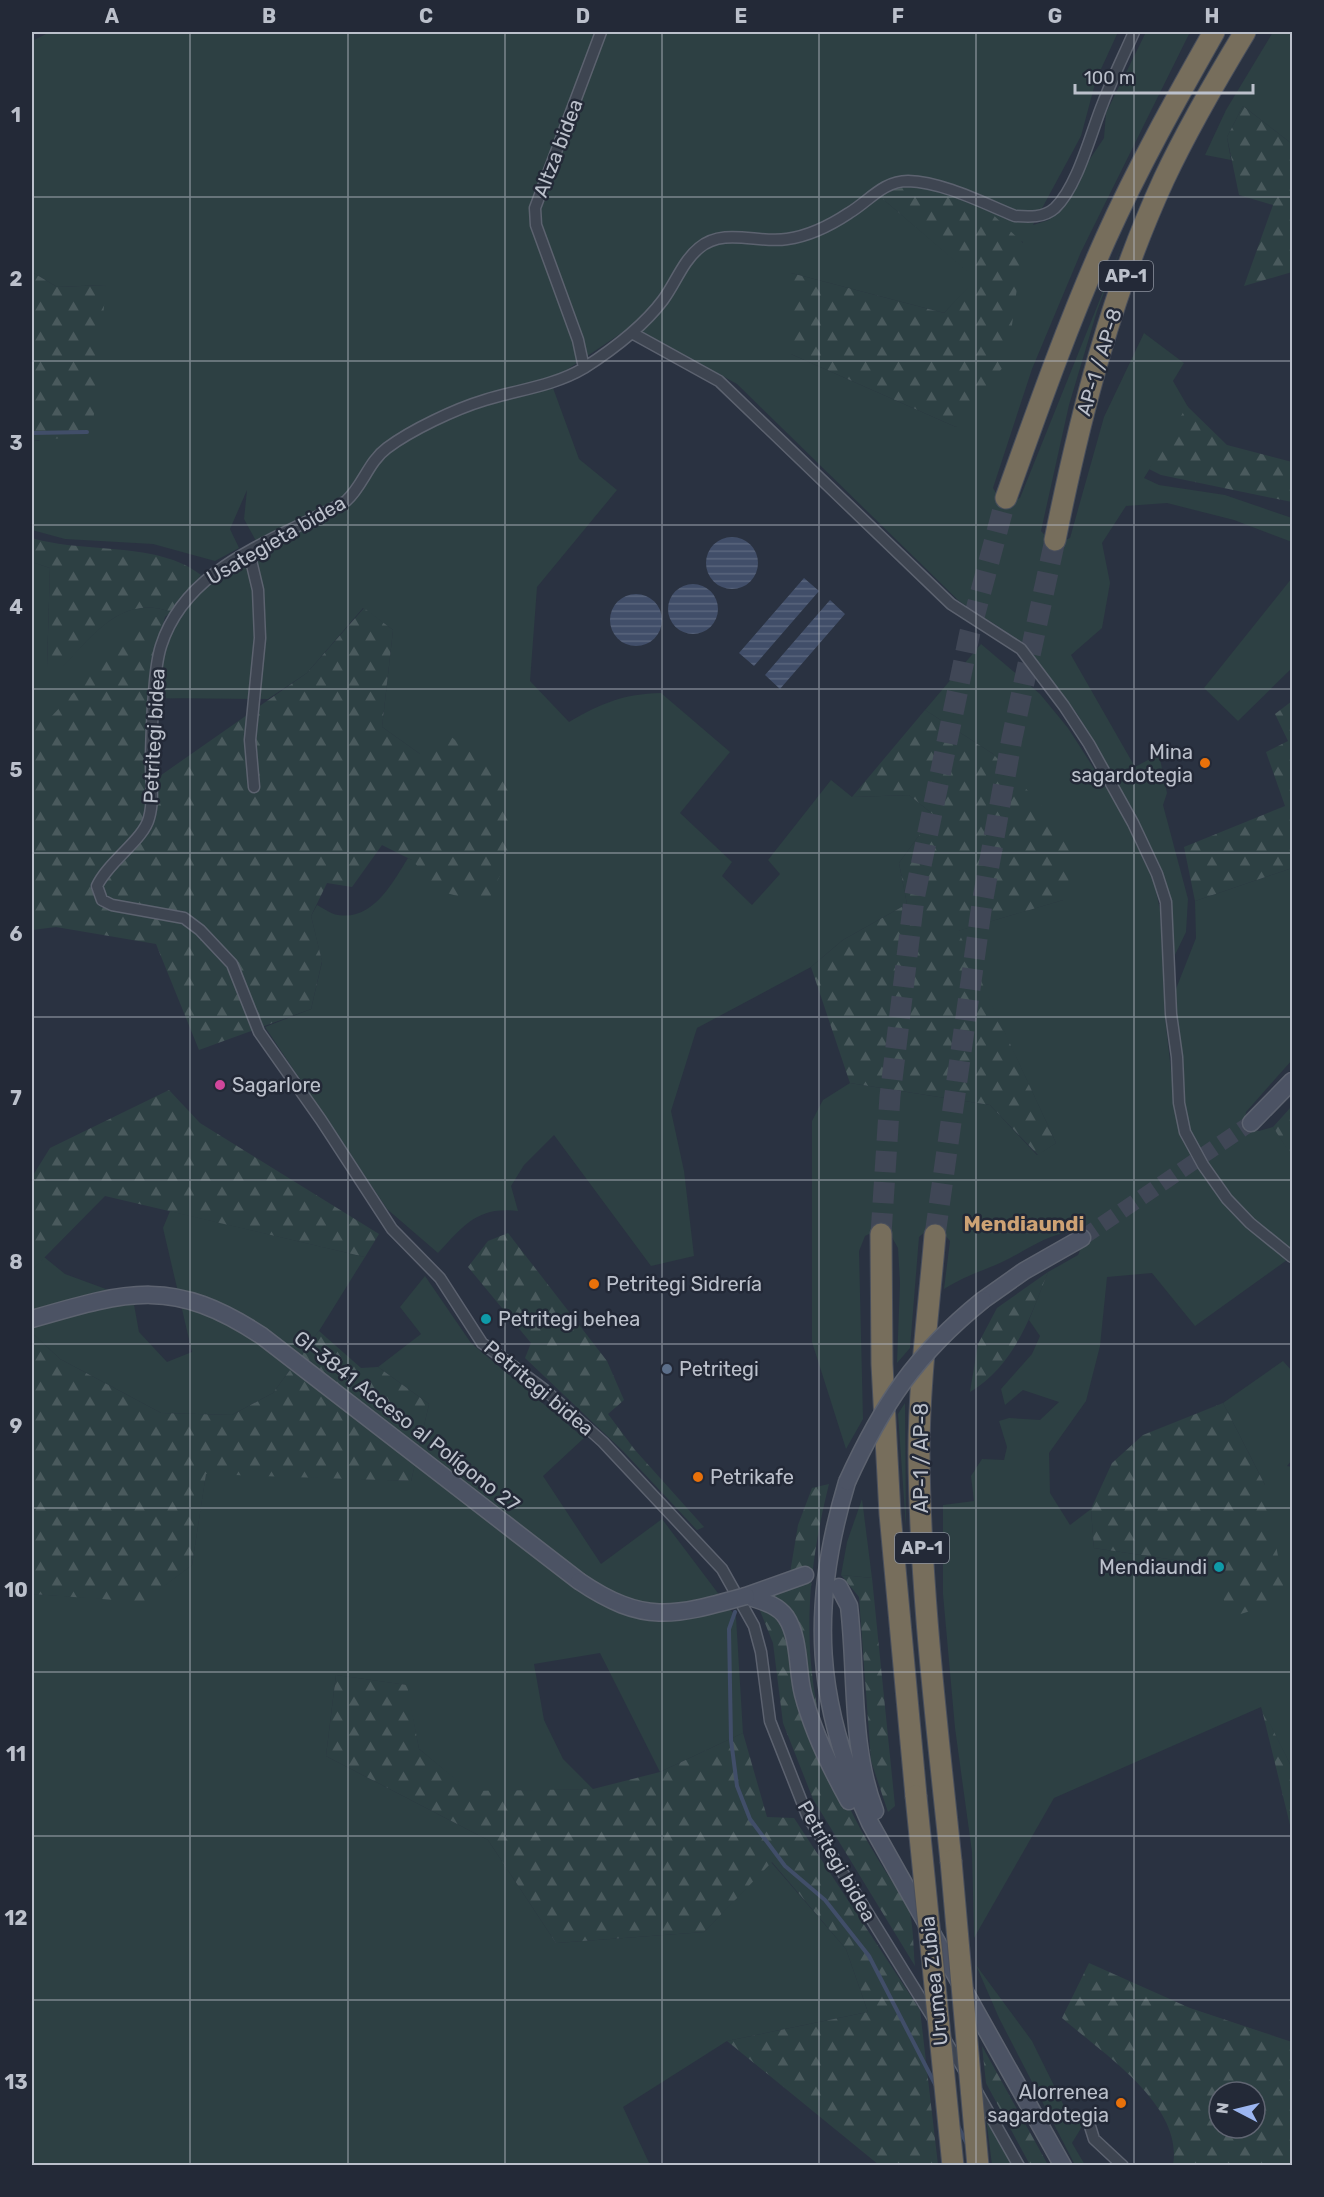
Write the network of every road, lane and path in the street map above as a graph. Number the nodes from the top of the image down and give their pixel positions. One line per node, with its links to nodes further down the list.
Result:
1 (601, 32): 6 (street, Altza bidea)
2 (1134, 32): 5 (street, Usategieta bidea)
3 (1214, 32): 7 (highway, AP-1 / AP-8 / AP-1)
4 (1245, 32): 8 (highway, AP-1 / AP-8 / AP-1)
5 (632, 333): 6 (street, Usategieta bidea); 17 (street)
6 (584, 368): 9 (street, Usategieta bidea)
7 (1005, 498)
8 (1055, 540)
9 (249, 552): 10 (street, Usategieta bidea); 11 (street)
10 (183, 603): 29 (street, Petritegi bidea)
11 (254, 787)
12 (1293, 1080): 13 (main road)
13 (1251, 1123)
14 (881, 1234): 22 (highway, AP-1 / AP-8 / AP-1)
15 (935, 1235): 24 (highway, AP-1 / AP-8 / AP-1)
16 (1082, 1238): 23 (main road, bridge)
17 (1293, 1257)
18 (32, 1319): 21 (main road, GI-3841 Acceso al Polígono 27, bridge)
19 (805, 1575): 21 (main road, GI-3841 Acceso al Polígono 27)
20 (839, 1587): 25 (main road)
21 (746, 1596): 23 (main road)
22 (916, 1796): 27 (highway, Urumea Zubia / AP-1, bridge)
23 (870, 1823): 25 (main road)
24 (951, 1861): 28 (highway, Urumea Zubia / AP-1, bridge)
25 (899, 1873): 30 (main road)
26 (1089, 2123): 31 (street)
27 (953, 2166)
28 (978, 2166)
29 (1019, 2166)
30 (1063, 2166)
31 (1123, 2166)

